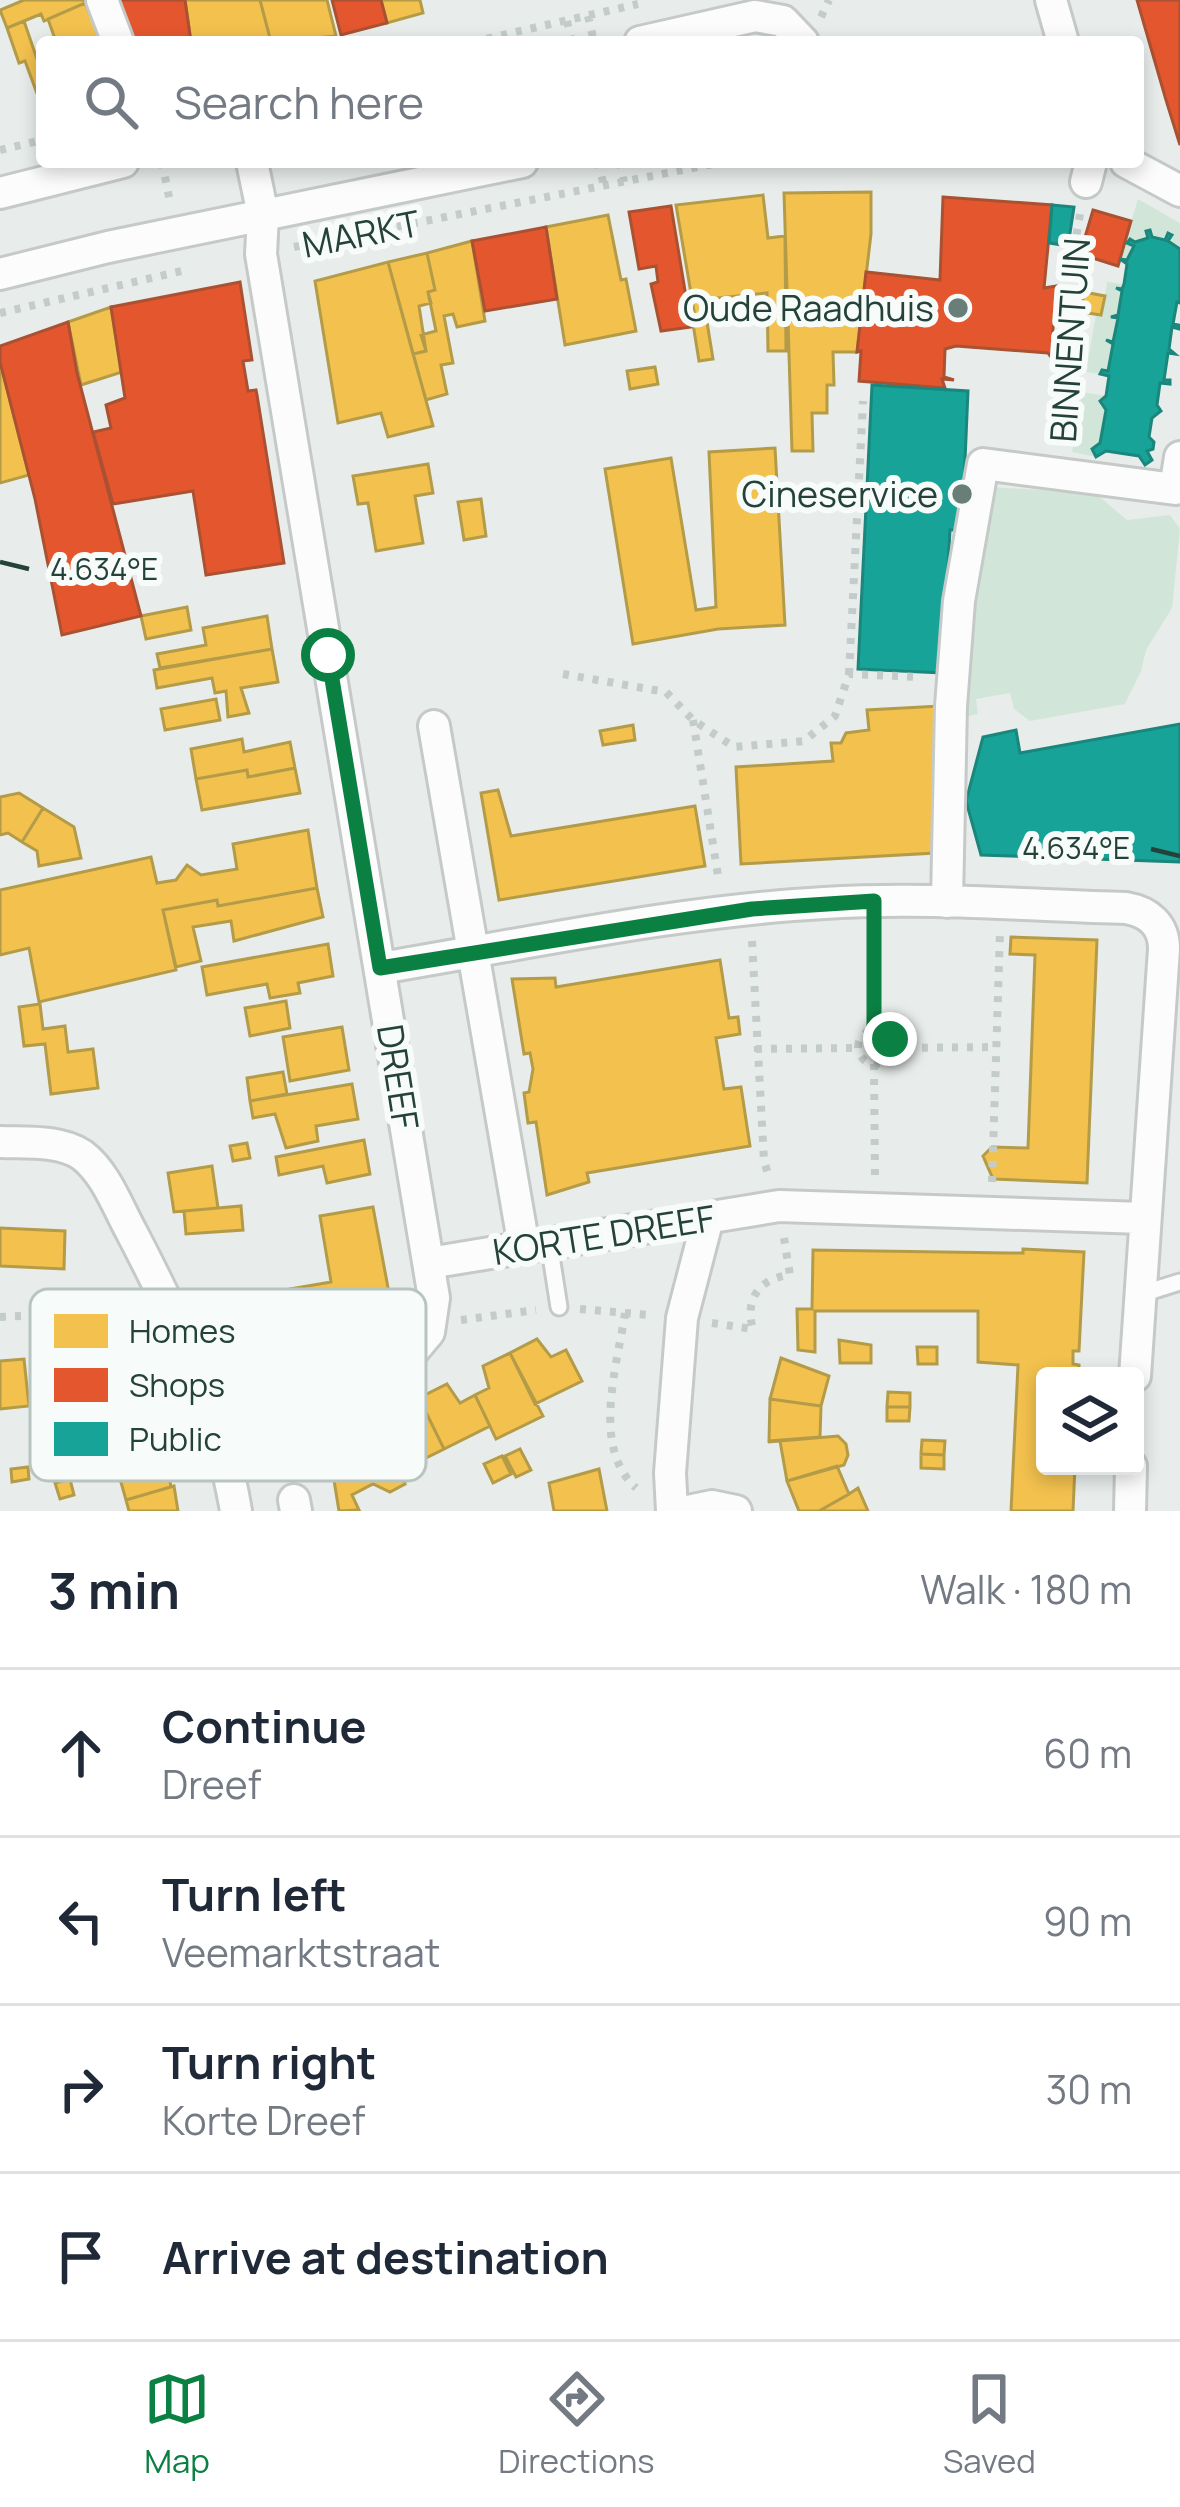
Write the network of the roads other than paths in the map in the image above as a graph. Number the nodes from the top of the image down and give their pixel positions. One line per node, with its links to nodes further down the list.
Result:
1 (102, 0): 4 (street)
2 (1052, 0): 7 (street)
3 (776, 8): 5 (street); 6 (street)
4 (116, 36)
5 (666, 36)
6 (798, 36)
7 (1061, 36)
8 (99, 168): 13 (street)
9 (253, 168): 14 (street, DREEF)
10 (493, 168): 14 (street, MARKT)
11 (1137, 168): 12 (street)
12 (1173, 188)
13 (0, 193)
14 (263, 215): 15 (street, MARKT); 20 (street, DREEF)
15 (0, 274)
16 (1180, 457): 18 (street, BINNENTUIN)
17 (434, 725): 19 (street)
18 (947, 902): 19 (street); 21 (street)
19 (473, 953): 20 (street); 25 (street)
20 (380, 968): 26 (street, DREEF)
21 (1171, 979): 24 (street)
22 (0, 1142): 28 (street)
23 (708, 1218): 24 (street, KORTE DREEF); 25 (street, KORTE DREEF); 35 (street)
24 (1143, 1218): 29 (street)
25 (537, 1245): 26 (street, KORTE DREEF); 30 (lane)
26 (429, 1263): 31 (street, DREEF)
27 (1180, 1282): 29 (lane)
28 (161, 1289)
29 (1138, 1295): 32 (street)
30 (559, 1307)
31 (426, 1333)
32 (1135, 1367)
33 (1132, 1475): 39 (street)
34 (230, 1481): 36 (street)
35 (660, 1504)
36 (236, 1511)
37 (688, 1511): 38 (street)
38 (736, 1511)
39 (1130, 1511)

